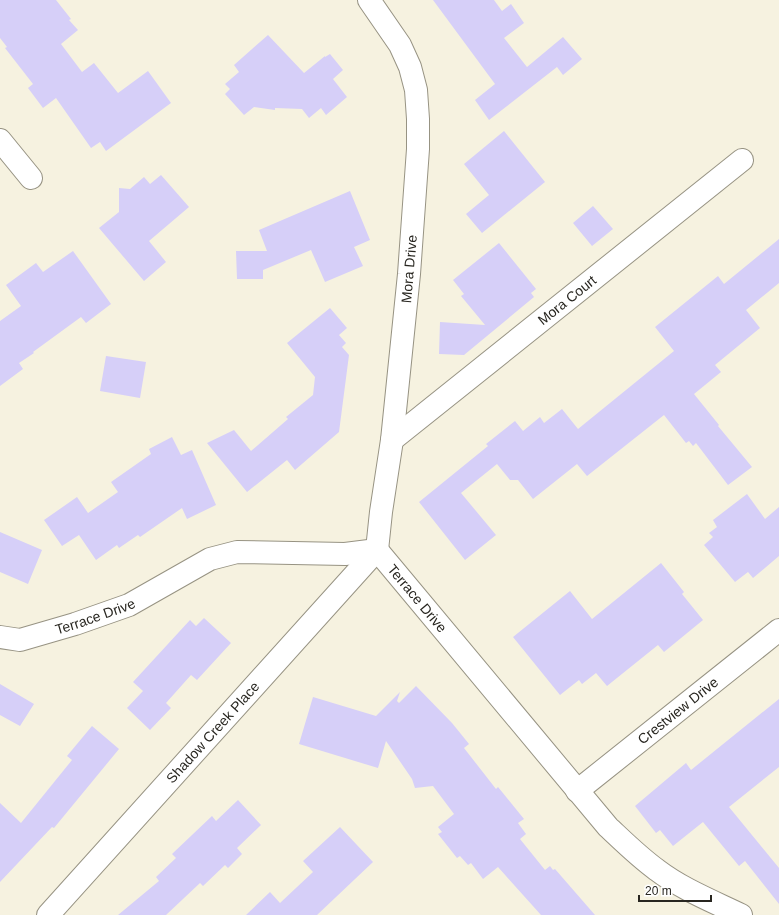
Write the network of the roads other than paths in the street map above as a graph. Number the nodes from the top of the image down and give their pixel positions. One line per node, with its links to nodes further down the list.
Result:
1 (369, 0): 5 (street, Mora Drive)
2 (0, 140): 4 (street)
3 (742, 160): 5 (street, Mora Court)
4 (31, 178)
5 (392, 440): 6 (street, Mora Drive)
6 (377, 550): 8 (street, Terrace Drive); 9 (street, Terrace Drive); 10 (street, Shadow Creek Place)
7 (779, 630): 9 (street, Crestview Drive)
8 (0, 637)
9 (577, 791): 11 (street, Terrace Drive)
10 (48, 915)
11 (741, 915)

